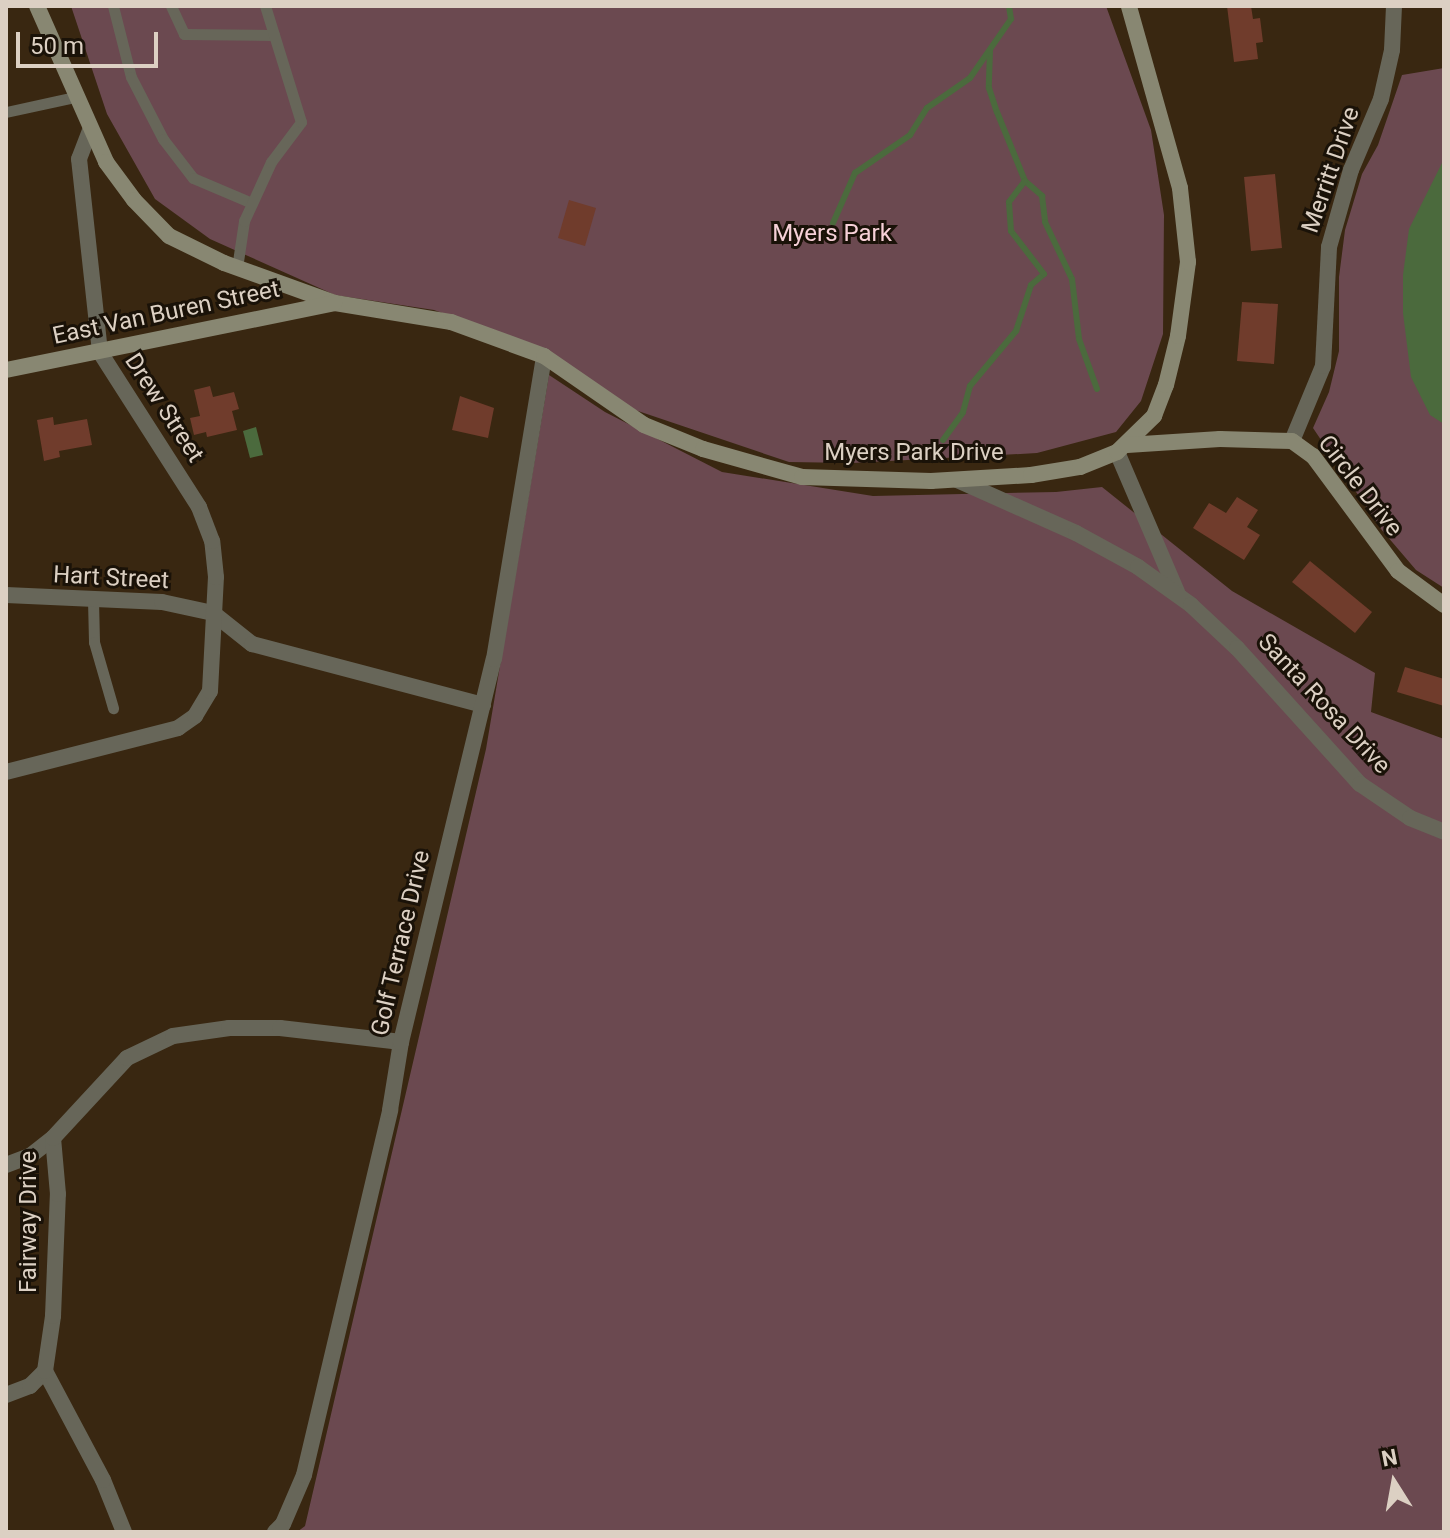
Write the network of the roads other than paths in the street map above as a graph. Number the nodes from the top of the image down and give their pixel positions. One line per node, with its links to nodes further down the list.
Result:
1 (37, 6): 8 (street, Myers Park Drive)
2 (113, 6): 11 (lane)
3 (171, 6): 7 (lane)
4 (265, 6): 7 (lane)
5 (1129, 6): 18 (street, Myers Park Drive)
6 (1394, 6): 17 (street, Merritt Drive)
7 (274, 35): 11 (lane)
8 (75, 97): 9 (lane); 10 (street, Myers Park Drive)
9 (6, 112)
10 (90, 131): 12 (street, Myers Park Drive); 14 (street, Drew Street)
11 (252, 203): 12 (lane)
12 (237, 268): 13 (street, Myers Park Drive)
13 (335, 303): 14 (street, East Van Buren Street); 15 (street, Myers Park Drive)
14 (100, 352): 16 (street, East Van Buren Street); 24 (street, Drew Street)
15 (544, 356): 19 (street, Myers Park Drive); 25 (street, Golf Terrace Drive)
16 (6, 370)
17 (1292, 441): 18 (street, Circle Drive); 23 (street, Circle Drive)
18 (1122, 449): 19 (street, Myers Park Drive); 21 (street, Santa Rosa Drive)
19 (957, 480): 21 (street, Santa Rosa Drive)
20 (6, 595): 22 (street, Hart Street)
21 (1178, 595): 28 (street, Santa Rosa Drive)
22 (93, 600): 24 (street, Hart Street); 26 (lane)
23 (1444, 605)
24 (213, 613): 25 (street); 27 (street, Drew Street)
25 (483, 705): 29 (street, Golf Terrace Drive)
26 (113, 708)
27 (6, 772)
28 (1444, 832)
29 (401, 1042): 30 (street, Fairway Drive); 35 (street, Golf Terrace Drive)
30 (53, 1138): 31 (street); 32 (street, Fairway Drive)
31 (6, 1165)
32 (45, 1371): 33 (street); 34 (street)
33 (6, 1395)
34 (124, 1532)
35 (275, 1532)

